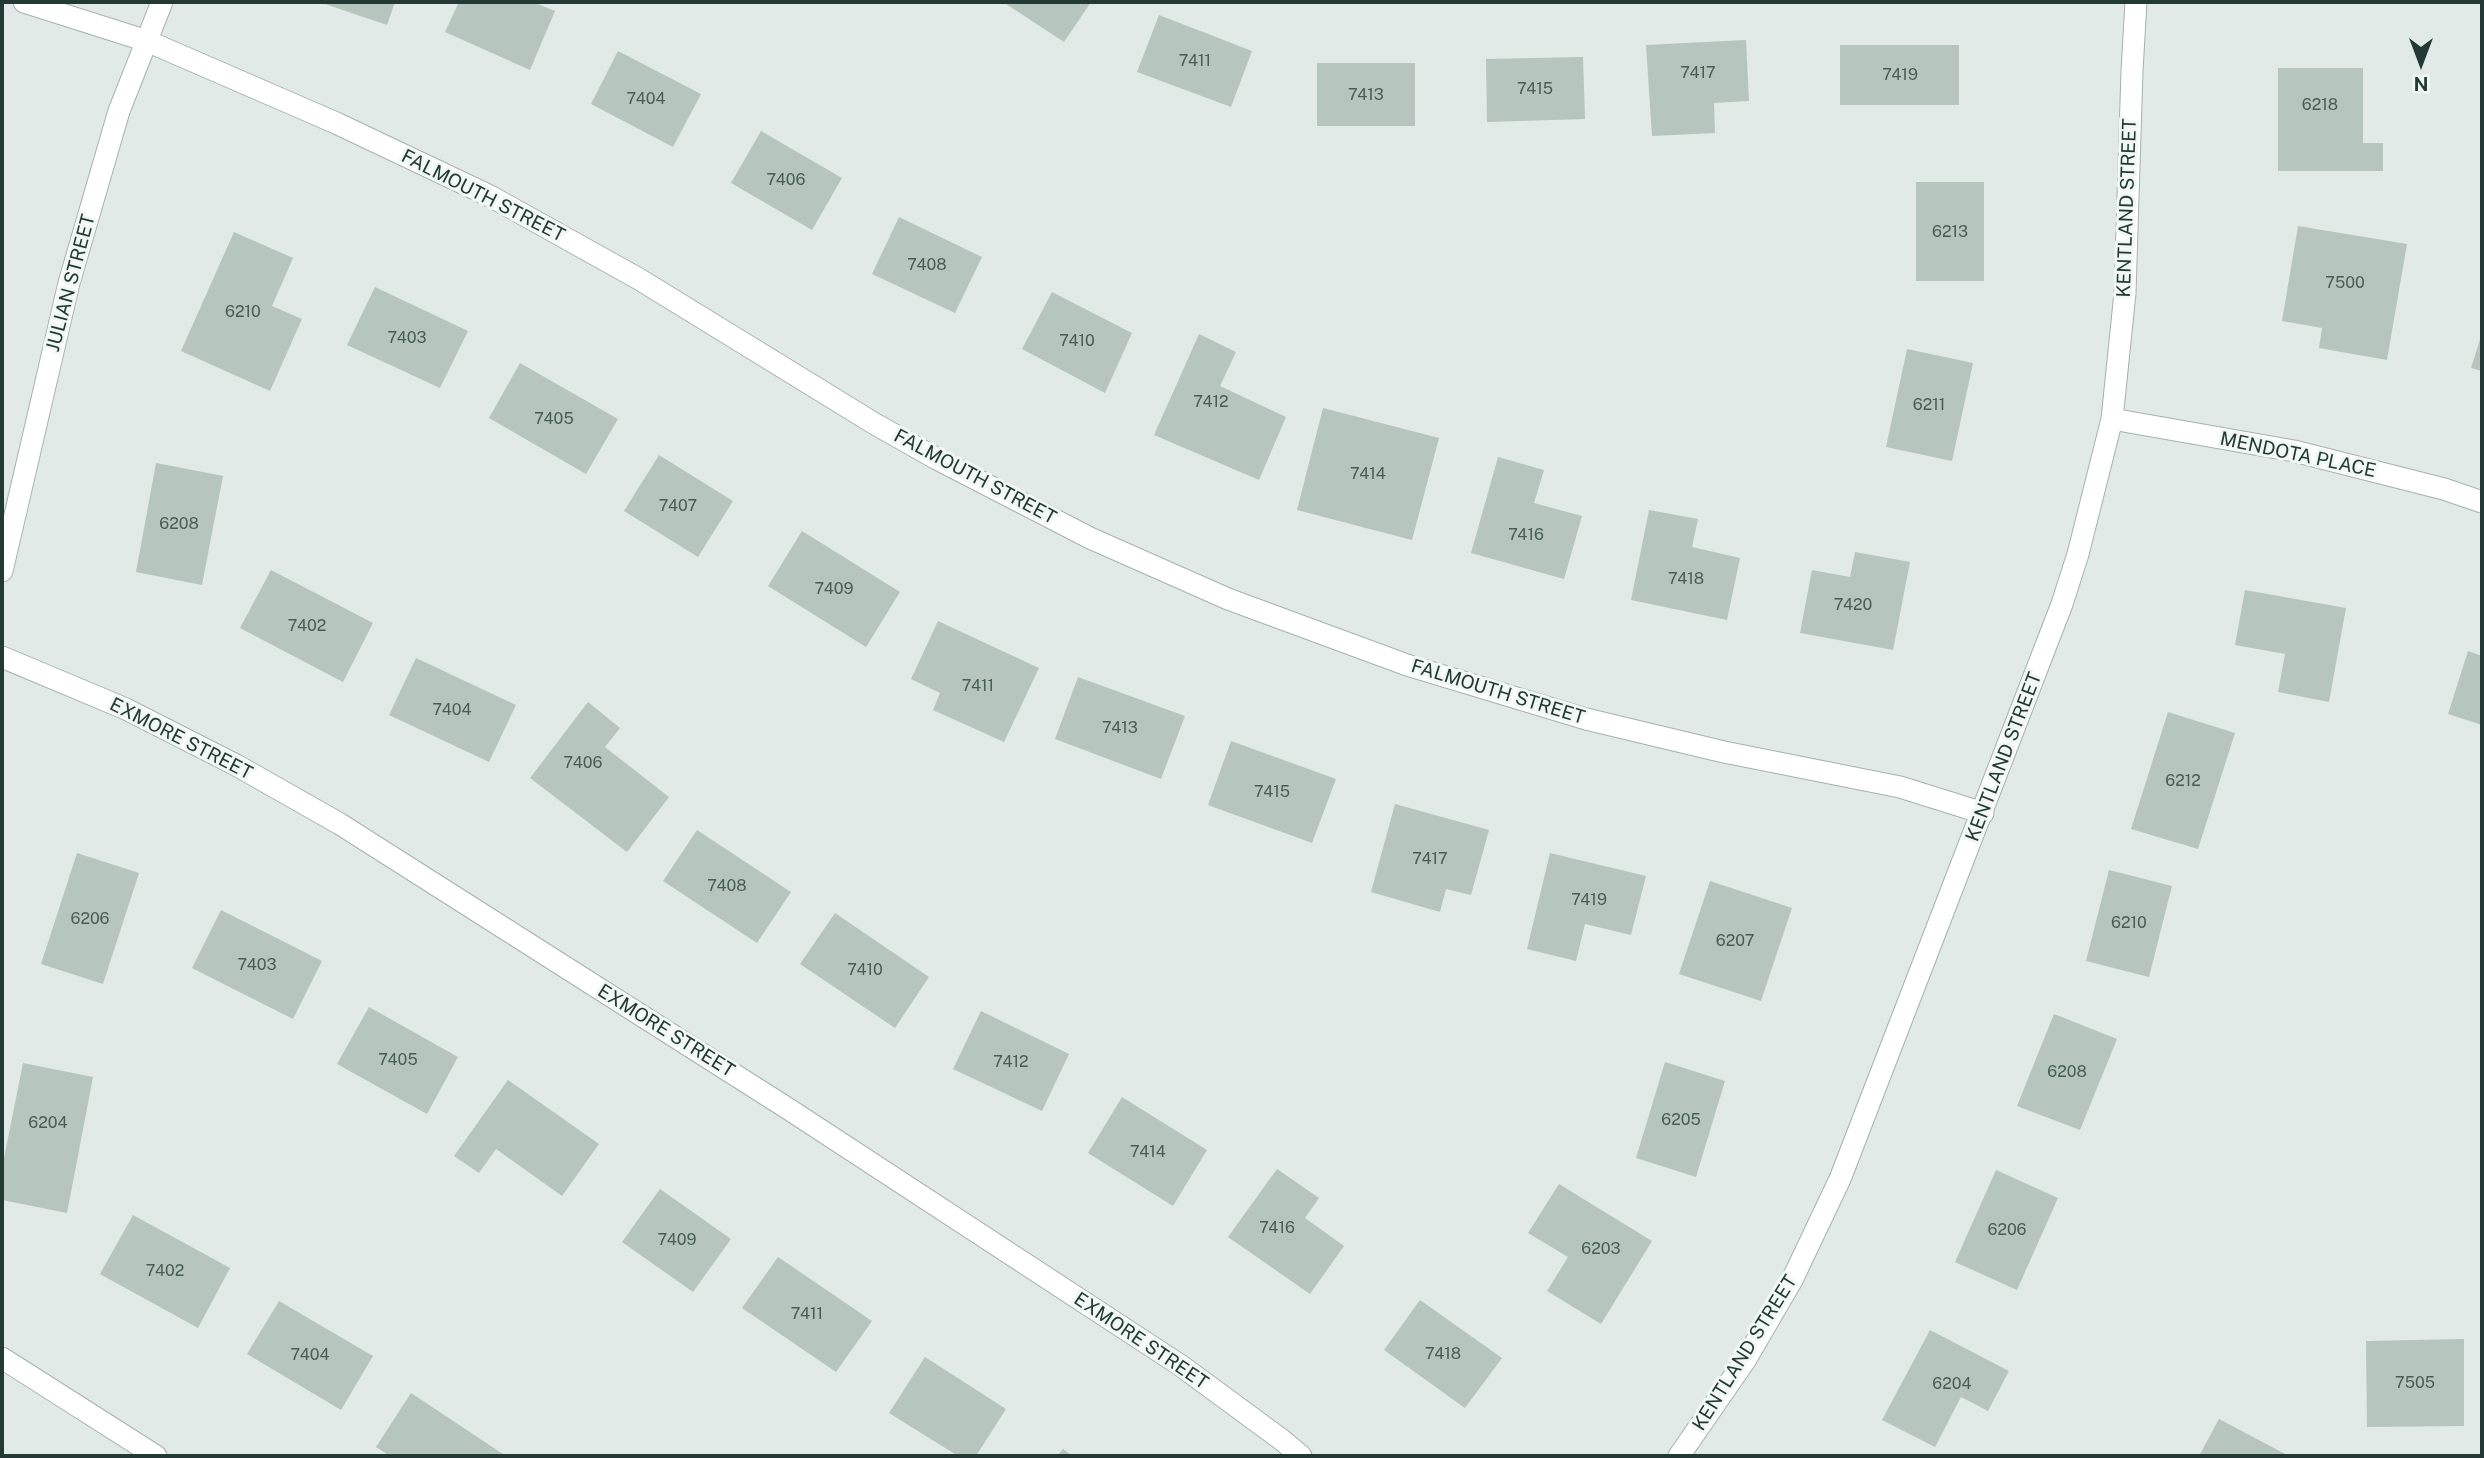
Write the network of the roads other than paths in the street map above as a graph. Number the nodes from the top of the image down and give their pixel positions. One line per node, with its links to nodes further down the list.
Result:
1 (24, 2): 4 (street, FALMOUTH STREET)
2 (162, 2): 4 (street, JULIAN STREET)
3 (2136, 2): 5 (street, KENTLAND STREET)
4 (147, 41): 7 (street, JULIAN STREET); 9 (street, FALMOUTH STREET)
5 (2112, 419): 6 (street, MENDOTA PLACE); 9 (street, KENTLAND STREET)
6 (2482, 502)
7 (2, 571)
8 (2, 657): 12 (street, EXMORE STREET)
9 (1983, 813): 13 (street, KENTLAND STREET)
10 (2, 1358): 11 (street)
11 (156, 1456)
12 (1301, 1456)
13 (1679, 1456)

